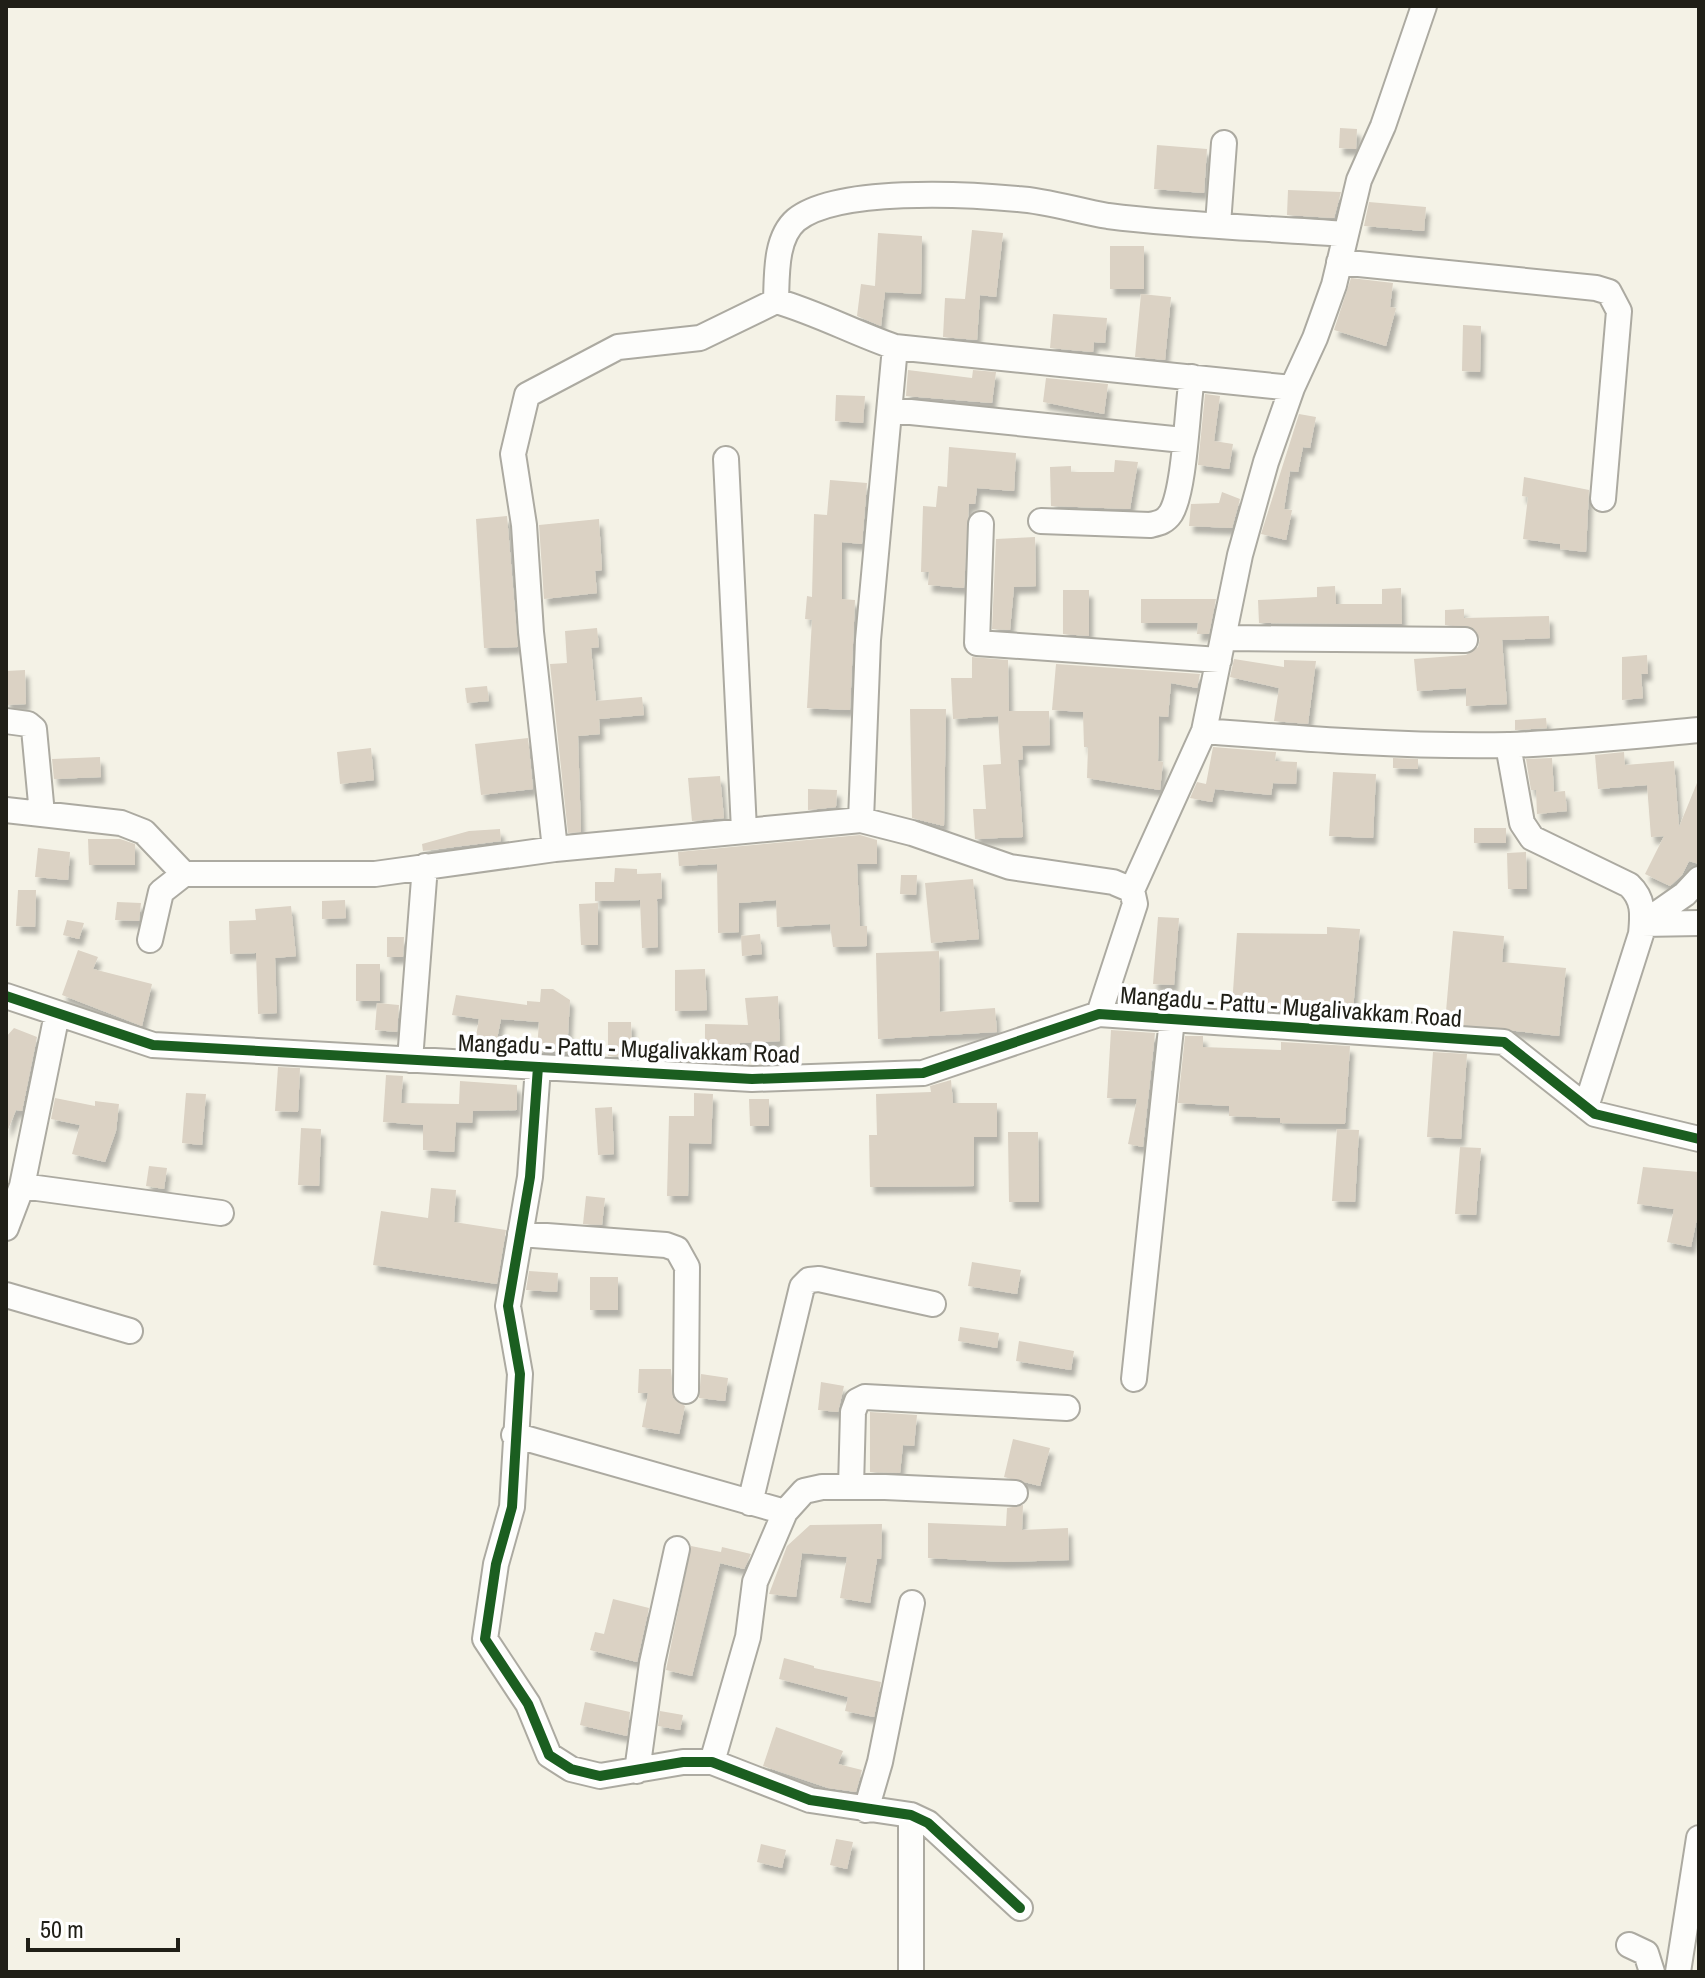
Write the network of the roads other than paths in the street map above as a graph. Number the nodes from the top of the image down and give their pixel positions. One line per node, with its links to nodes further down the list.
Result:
1 (1424, 6): 4 (street)
2 (1224, 143): 3 (street)
3 (1218, 224): 4 (street); 6 (street)
4 (1345, 234): 5 (street)
5 (1339, 262): 9 (street); 13 (street)
6 (776, 301): 7 (street); 26 (street)
7 (895, 347): 8 (street); 10 (street)
8 (1192, 377): 9 (street); 11 (street)
9 (1292, 388): 17 (street)
10 (891, 410): 11 (street); 24 (street)
11 (1183, 440): 14 (street)
12 (726, 459): 25 (street)
13 (1603, 499)
14 (1041, 521)
15 (981, 524): 17 (street)
16 (1465, 640): 17 (street)
17 (1222, 649): 20 (street)
18 (6, 721): 23 (street)
19 (1699, 730): 21 (street)
20 (1204, 731): 21 (street); 30 (street)
21 (1508, 745): 32 (street)
22 (6, 810): 23 (street)
23 (42, 814): 28 (street)
24 (861, 820): 25 (street); 30 (street)
25 (744, 830): 26 (street)
26 (555, 849): 27 (street)
27 (425, 866): 28 (street); 38 (street)
28 (184, 874): 33 (street)
29 (1699, 879): 32 (street)
30 (1132, 890): 36 (street)
31 (1699, 923): 32 (street)
32 (1642, 924): 40 (street)
33 (150, 940)
34 (6, 996): 35 (street, Mangadu - Pattu - Mugalivakkam Road)
35 (57, 1014): 38 (street, Mangadu - Pattu - Mugalivakkam Road); 42 (street)
36 (1099, 1014): 37 (street, Mangadu - Pattu - Mugalivakkam Road); 39 (street, Mangadu - Pattu - Mugalivakkam Road)
37 (1172, 1019): 40 (street, Mangadu - Pattu - Mugalivakkam Road); 49 (street)
38 (410, 1060): 39 (street, Mangadu - Pattu - Mugalivakkam Road)
39 (538, 1067): 45 (street)
40 (1586, 1107): 41 (street, Mangadu - Pattu - Mugalivakkam Road)
41 (1699, 1139)
42 (22, 1186): 43 (street); 44 (street)
43 (221, 1213)
44 (6, 1228)
45 (520, 1234): 50 (street); 52 (street)
46 (6, 1295): 48 (street)
47 (933, 1304): 55 (street)
48 (130, 1331)
49 (1134, 1379)
50 (686, 1391)
51 (1067, 1408): 53 (street)
52 (514, 1435): 55 (street); 60 (street)
53 (851, 1487): 54 (street); 56 (street)
54 (1015, 1493)
55 (750, 1503): 56 (street)
56 (785, 1512): 59 (street)
57 (677, 1549): 60 (street)
58 (912, 1603): 61 (street)
59 (712, 1762): 60 (street); 61 (street)
60 (637, 1771)
61 (866, 1810): 62 (street)
62 (911, 1815): 64 (street); 66 (street)
63 (1699, 1838): 68 (street)
64 (1020, 1908)
65 (1629, 1945): 67 (street)
66 (911, 1972)
67 (1652, 1972)
68 (1678, 1972)

